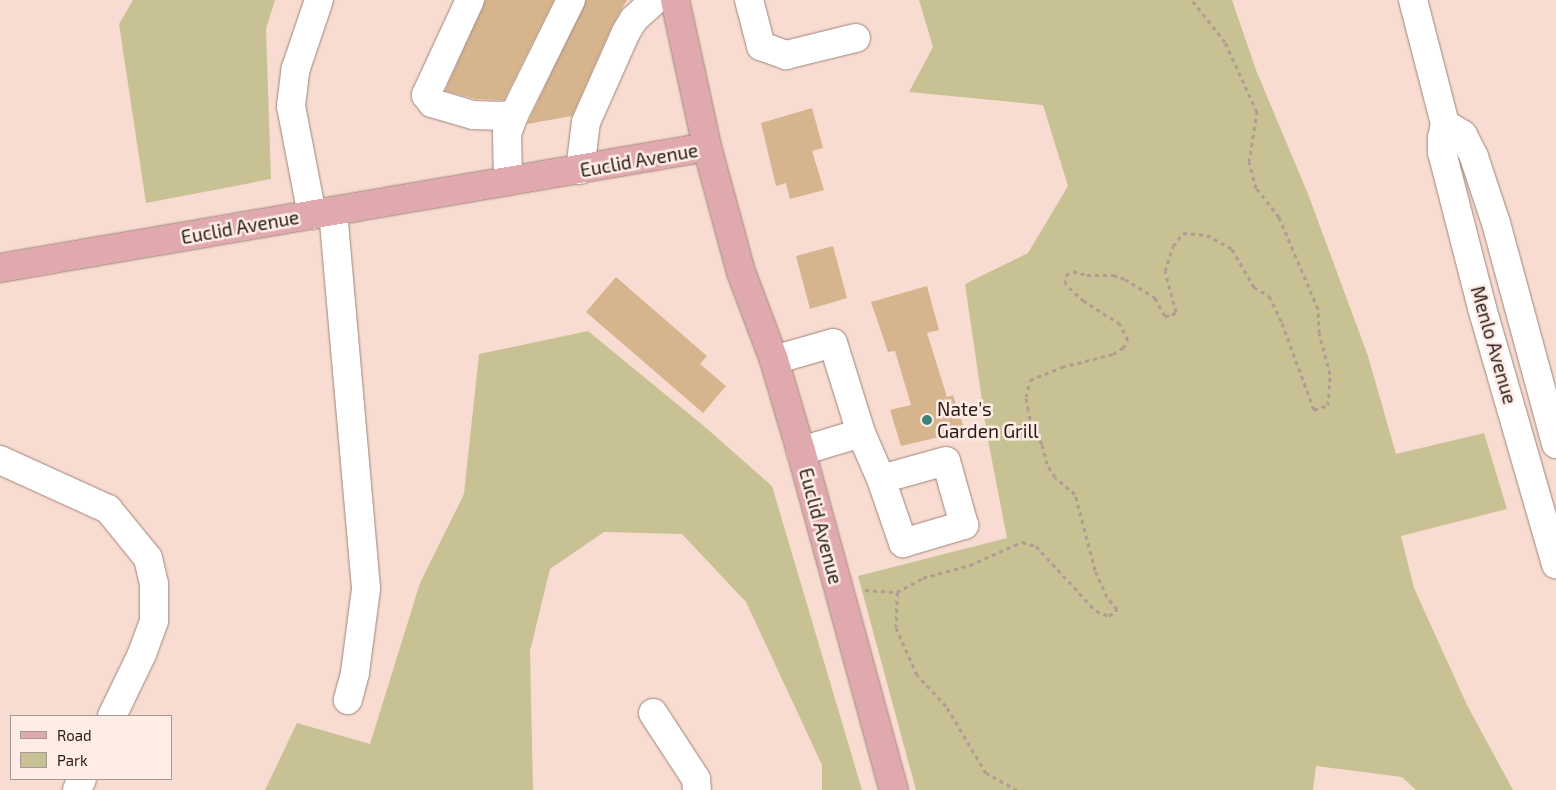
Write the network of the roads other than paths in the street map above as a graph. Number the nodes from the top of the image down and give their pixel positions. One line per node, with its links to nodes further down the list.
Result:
1 (319, 0): 14 (street)
2 (470, 0): 9 (street)
3 (571, 0): 9 (street)
4 (655, 0): 12 (street)
5 (675, 0): 11 (main road)
6 (749, 0): 8 (street)
7 (1413, 0): 10 (street, Menlo Avenue)
8 (856, 38)
9 (514, 115): 13 (street)
10 (1445, 124): 18 (street, Menlo Avenue); 22 (street, Menlo Avenue)
11 (707, 147): 12 (main road, Euclid Avenue); 16 (main road, Euclid Avenue)
12 (580, 170): 13 (main road, Euclid Avenue)
13 (508, 181): 14 (main road, Euclid Avenue)
14 (322, 213): 15 (main road, Euclid Avenue); 23 (street)
15 (0, 268)
16 (774, 360): 17 (street); 19 (main road, Euclid Avenue)
17 (861, 433): 19 (street); 21 (street)
18 (1555, 433)
19 (801, 451): 27 (main road, Euclid Avenue)
20 (0, 460): 25 (street)
21 (881, 480)
22 (1556, 565)
23 (348, 700)
24 (653, 713): 26 (street)
25 (112, 715)
26 (697, 790)
27 (894, 790)

